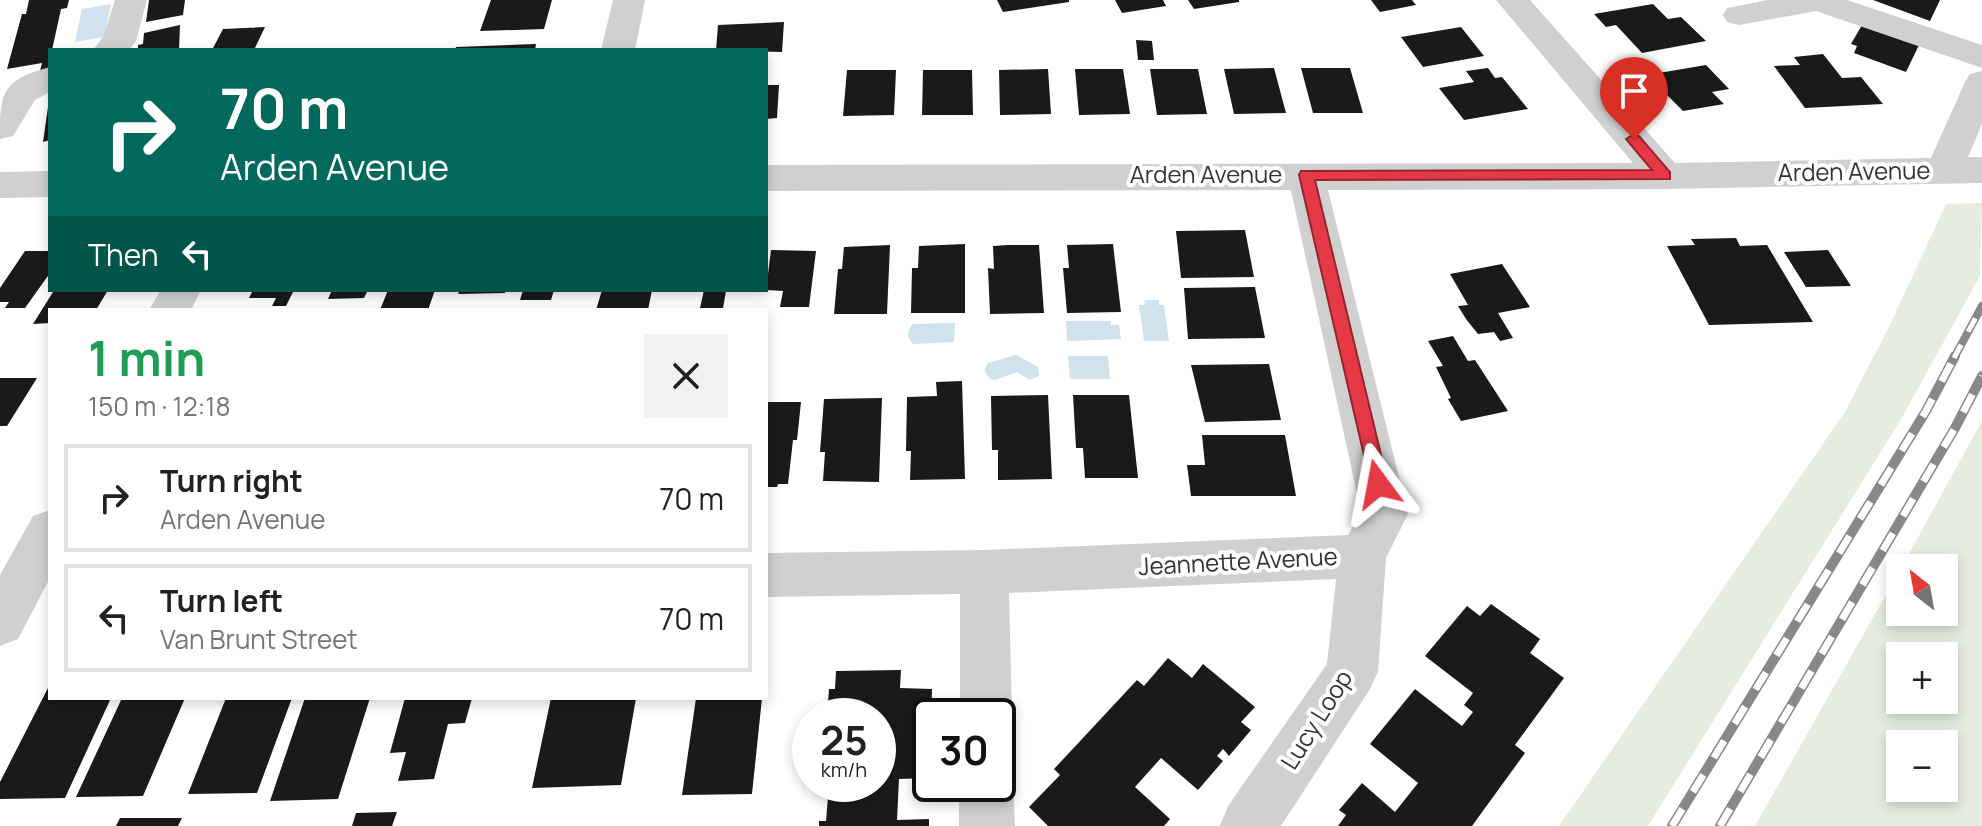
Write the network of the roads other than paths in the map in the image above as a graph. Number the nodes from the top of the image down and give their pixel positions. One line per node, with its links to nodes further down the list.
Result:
1 (131, 0): 5 (street)
2 (629, 0): 6 (street)
3 (1512, 0): 14 (street)
4 (1739, 15): 7 (street)
5 (112, 48)
6 (618, 48)
7 (1982, 57)
8 (48, 79): 10 (street)
9 (1982, 82): 12 (street)
10 (0, 127)
11 (1982, 170): 12 (street, Arden Avenue)
12 (1944, 171): 14 (street, Arden Avenue)
13 (1306, 175): 14 (street, Arden Avenue); 15 (street, Arden Avenue); 19 (street, Jeannette Avenue)
14 (1665, 176)
15 (768, 178)
16 (48, 184): 17 (street)
17 (0, 185)
18 (48, 535): 22 (street)
19 (1362, 556): 20 (street, Jeannette Avenue); 26 (street, Lucy Loop)
20 (984, 572): 21 (street, Jeannette Avenue); 23 (street)
21 (768, 575)
22 (18, 594)
23 (986, 698)
24 (986, 802): 25 (street)
25 (987, 826)
26 (1248, 826)

